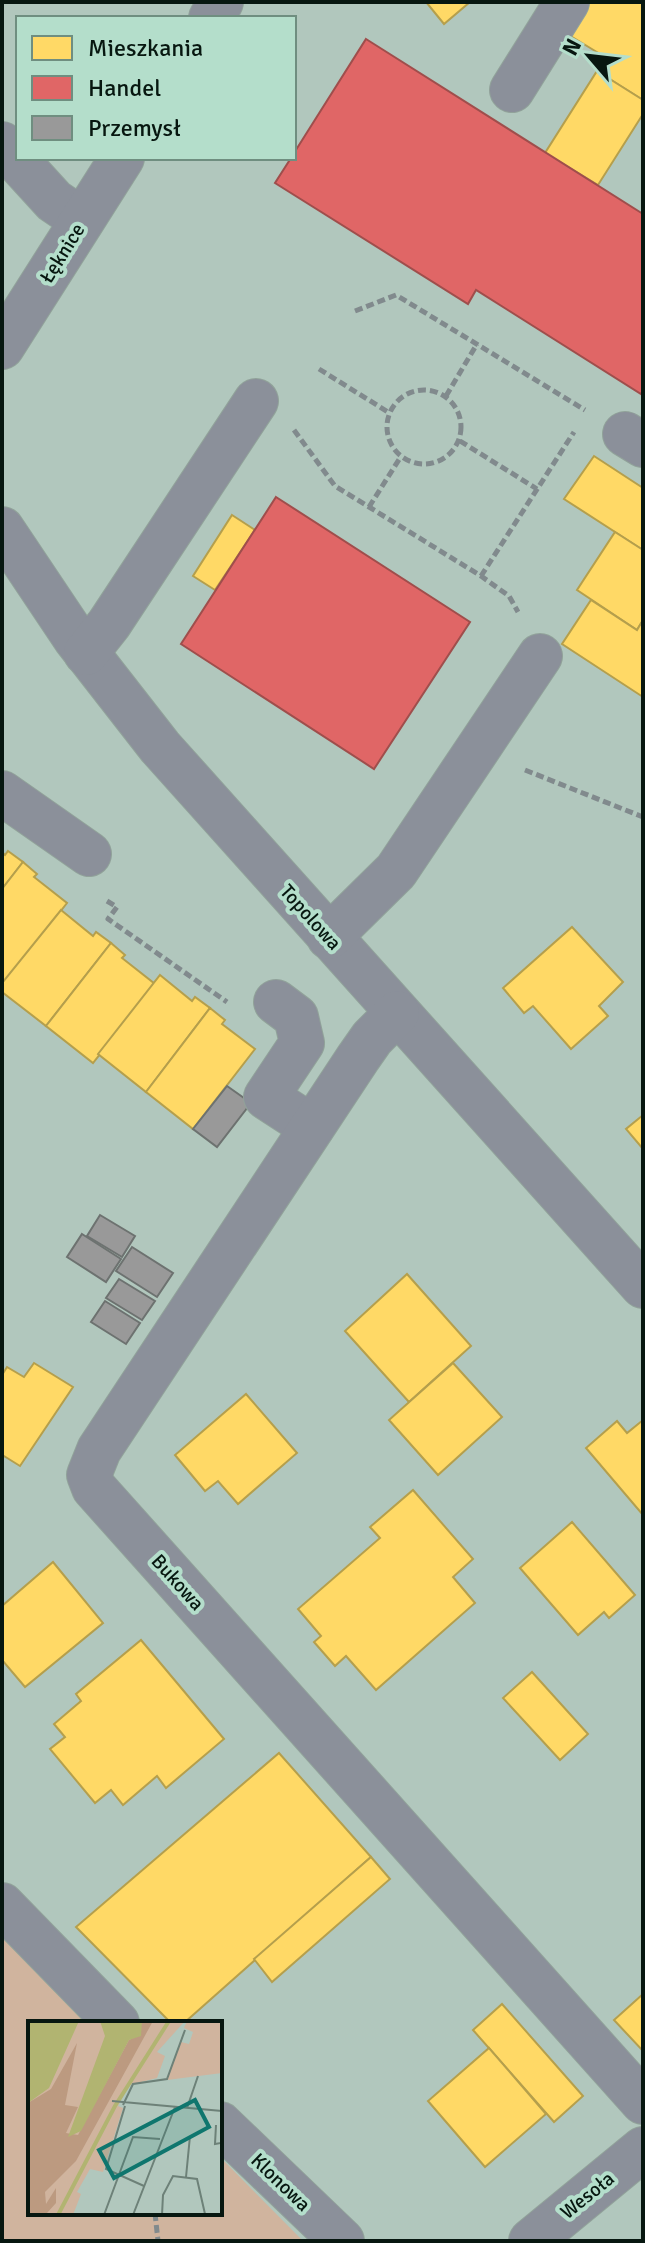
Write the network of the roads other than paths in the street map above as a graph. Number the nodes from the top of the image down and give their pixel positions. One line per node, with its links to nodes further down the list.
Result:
1 (567, 2): 2 (street)
2 (512, 90)
3 (2, 144): 4 (street)
4 (16, 159)
5 (17, 160): 7 (street)
6 (121, 160): 7 (street, Łęknice)
7 (82, 220): 8 (street, Łęknice)
8 (2, 347)
9 (271, 410): 11 (street)
10 (2, 529): 11 (street, Topolowa)
11 (86, 653): 15 (street, Topolowa)
12 (540, 656): 15 (street)
13 (2, 793): 14 (street)
14 (89, 854)
15 (329, 937): 17 (street, Topolowa)
16 (276, 1002): 18 (street)
17 (397, 1013): 18 (street, Bukowa); 19 (street, Topolowa)
18 (312, 1127): 22 (street, Bukowa)
19 (643, 1286)
20 (2, 1905): 21 (street)
21 (115, 2021)
22 (643, 2102)
23 (222, 2126): 25 (street, Klonowa)
24 (643, 2149): 26 (street, Wesoła)
25 (342, 2241)
26 (531, 2241)

